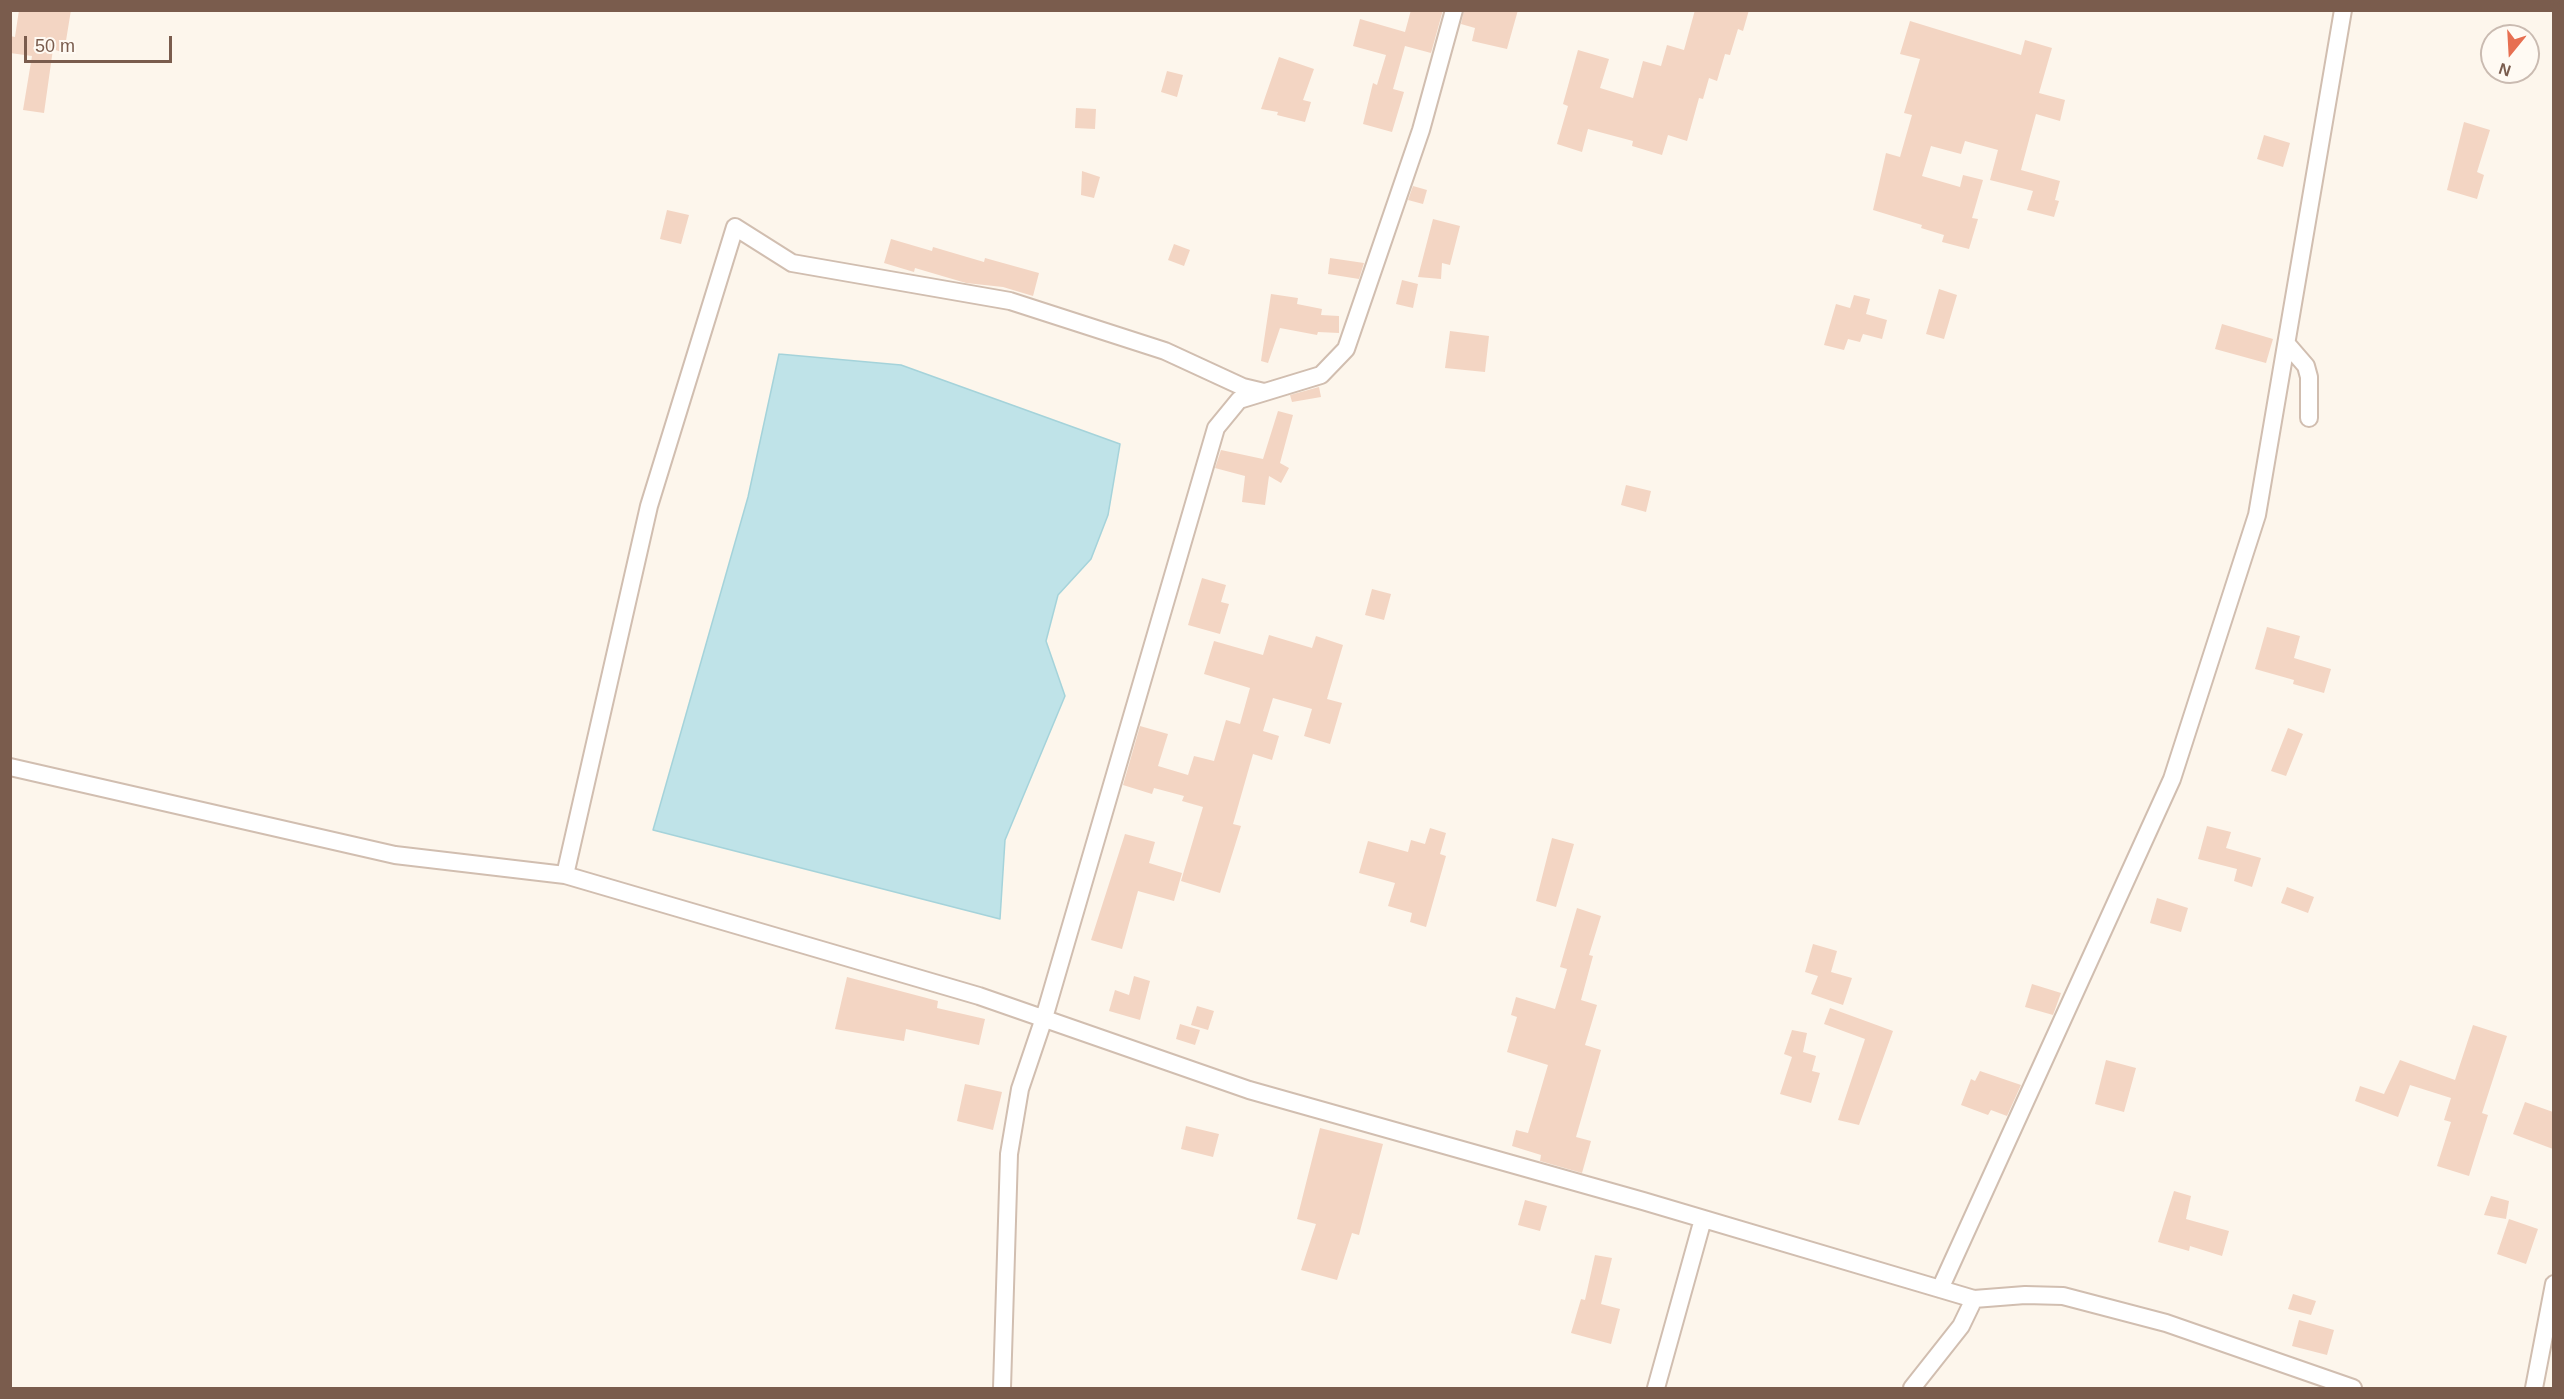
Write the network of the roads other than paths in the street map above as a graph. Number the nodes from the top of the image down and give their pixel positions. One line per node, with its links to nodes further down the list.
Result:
1 (1454, 10): 4 (street)
2 (2343, 10): 3 (street)
3 (2287, 344): 5 (street); 11 (street)
4 (1265, 392): 7 (street); 8 (street)
5 (2309, 418)
6 (10, 767): 7 (street)
7 (566, 875): 8 (street)
8 (1044, 1018): 9 (street); 13 (street)
9 (1703, 1219): 11 (street); 14 (street)
10 (2553, 1284): 17 (street)
11 (1940, 1290): 12 (street)
12 (1974, 1299): 15 (street); 16 (street)
13 (1002, 1389)
14 (1656, 1389)
15 (1912, 1389)
16 (2354, 1389)
17 (2534, 1389)

